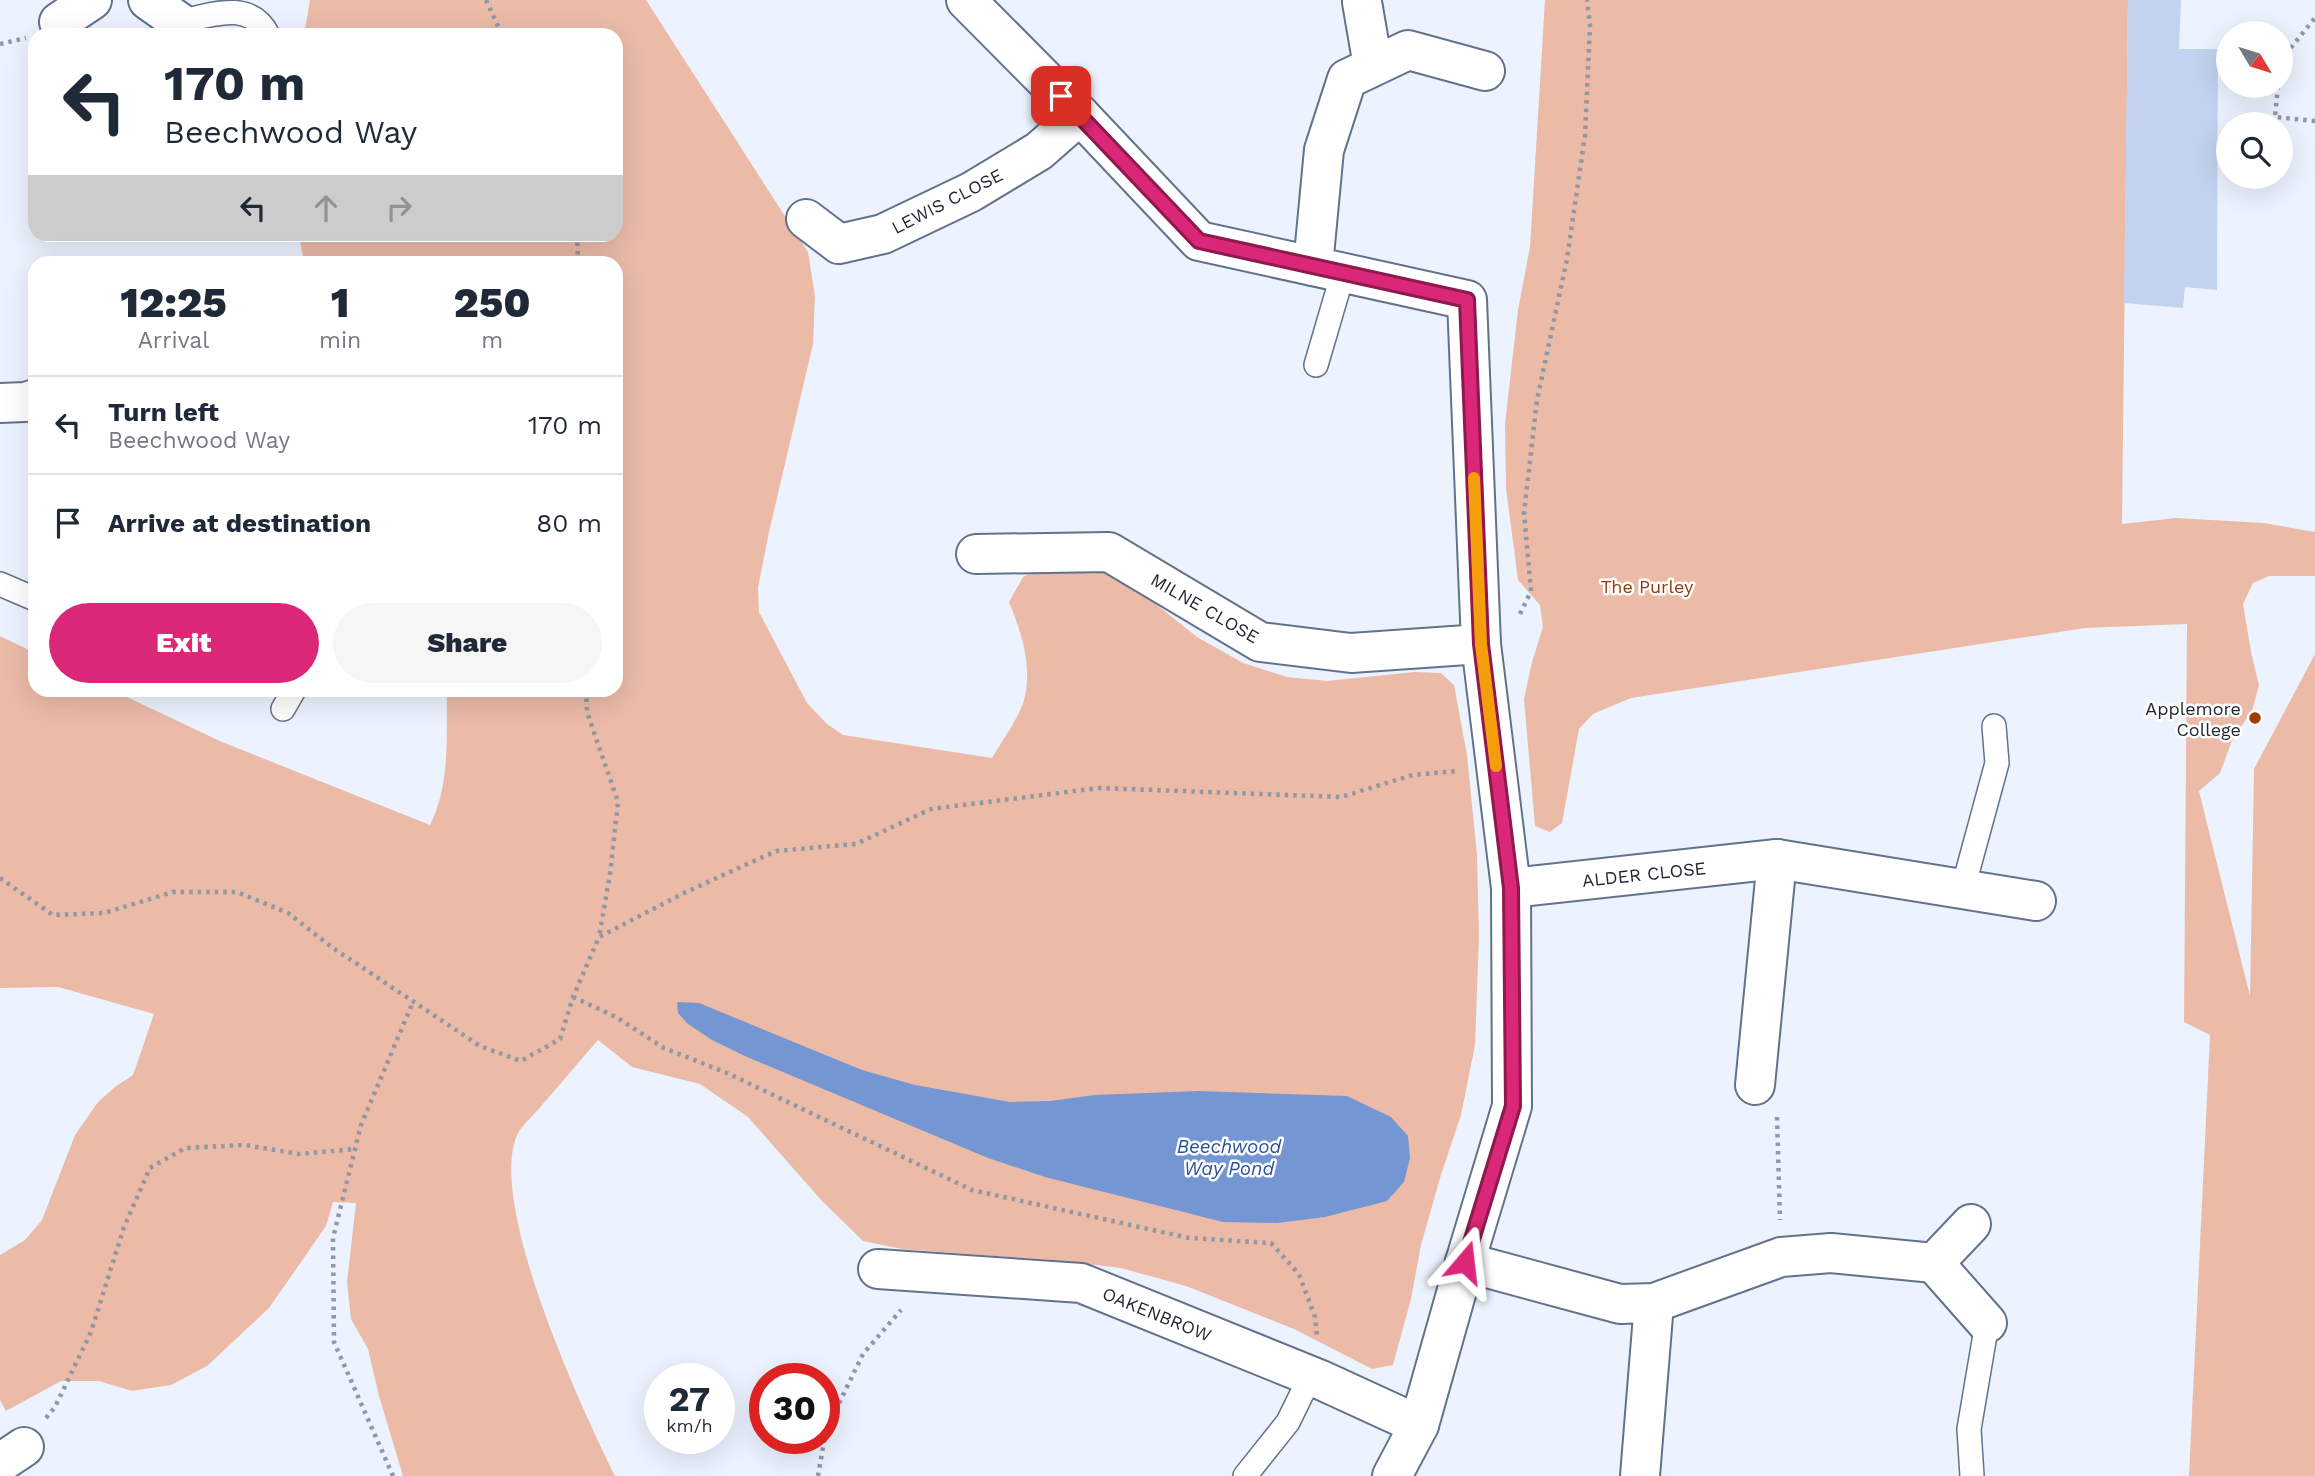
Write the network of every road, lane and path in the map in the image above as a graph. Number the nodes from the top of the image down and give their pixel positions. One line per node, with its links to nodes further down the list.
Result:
1 (92, 0): 8 (street)
2 (148, 0): 9 (street)
3 (486, 0): 11 (path)
4 (966, 0): 16 (street)
5 (1587, 0): 26 (path)
6 (1362, 2): 13 (street)
7 (2315, 18): 12 (path)
8 (59, 22)
9 (179, 22): 10 (lane)
10 (265, 28)
11 (499, 28)
12 (2293, 45)
13 (1373, 66): 14 (street); 19 (street)
14 (1485, 71)
15 (2277, 98): 17 (path)
16 (1080, 115): 18 (street, LEWIS CLOSE); 19 (street)
17 (2315, 121)
18 (806, 219)
19 (1328, 269): 20 (lane); 27 (street)
20 (1316, 365)
21 (28, 401): 22 (street)
22 (0, 403)
23 (976, 554): 27 (street, MILNE CLOSE)
24 (0, 584): 25 (lane)
25 (28, 596)
26 (1520, 615)
27 (1481, 644): 30 (street)
28 (586, 697): 36 (path)
29 (1994, 726): 34 (lane)
30 (1496, 768): 33 (street); 36 (path)
31 (1777, 859): 33 (street, ALDER CLOSE); 34 (street, ALDER CLOSE); 39 (street)
32 (0, 878): 38 (path)
33 (1511, 888): 43 (street)
34 (1963, 888): 35 (street, ALDER CLOSE)
35 (2036, 901)
36 (598, 937): 37 (path)
37 (573, 997): 38 (path); 49 (path)
38 (413, 1002): 40 (path)
39 (1755, 1085): 42 (path)
40 (355, 1149): 51 (path); 52 (path)
41 (1971, 1224): 44 (street)
42 (1781, 1257): 44 (street); 47 (street)
43 (1465, 1262): 47 (street); 50 (street)
44 (1934, 1263): 48 (street)
45 (878, 1269): 46 (street, OAKENBROW)
46 (935, 1273): 49 (street, OAKENBROW); 53 (path)
47 (1654, 1303): 56 (street)
48 (1987, 1324): 57 (lane)
49 (1316, 1378): 50 (street, OAKENBROW); 54 (lane)
50 (1419, 1424): 55 (street)
51 (12, 1455)
52 (393, 1476)
53 (818, 1476)
54 (1245, 1476)
55 (1392, 1476)
56 (1640, 1476)
57 (1972, 1476)

